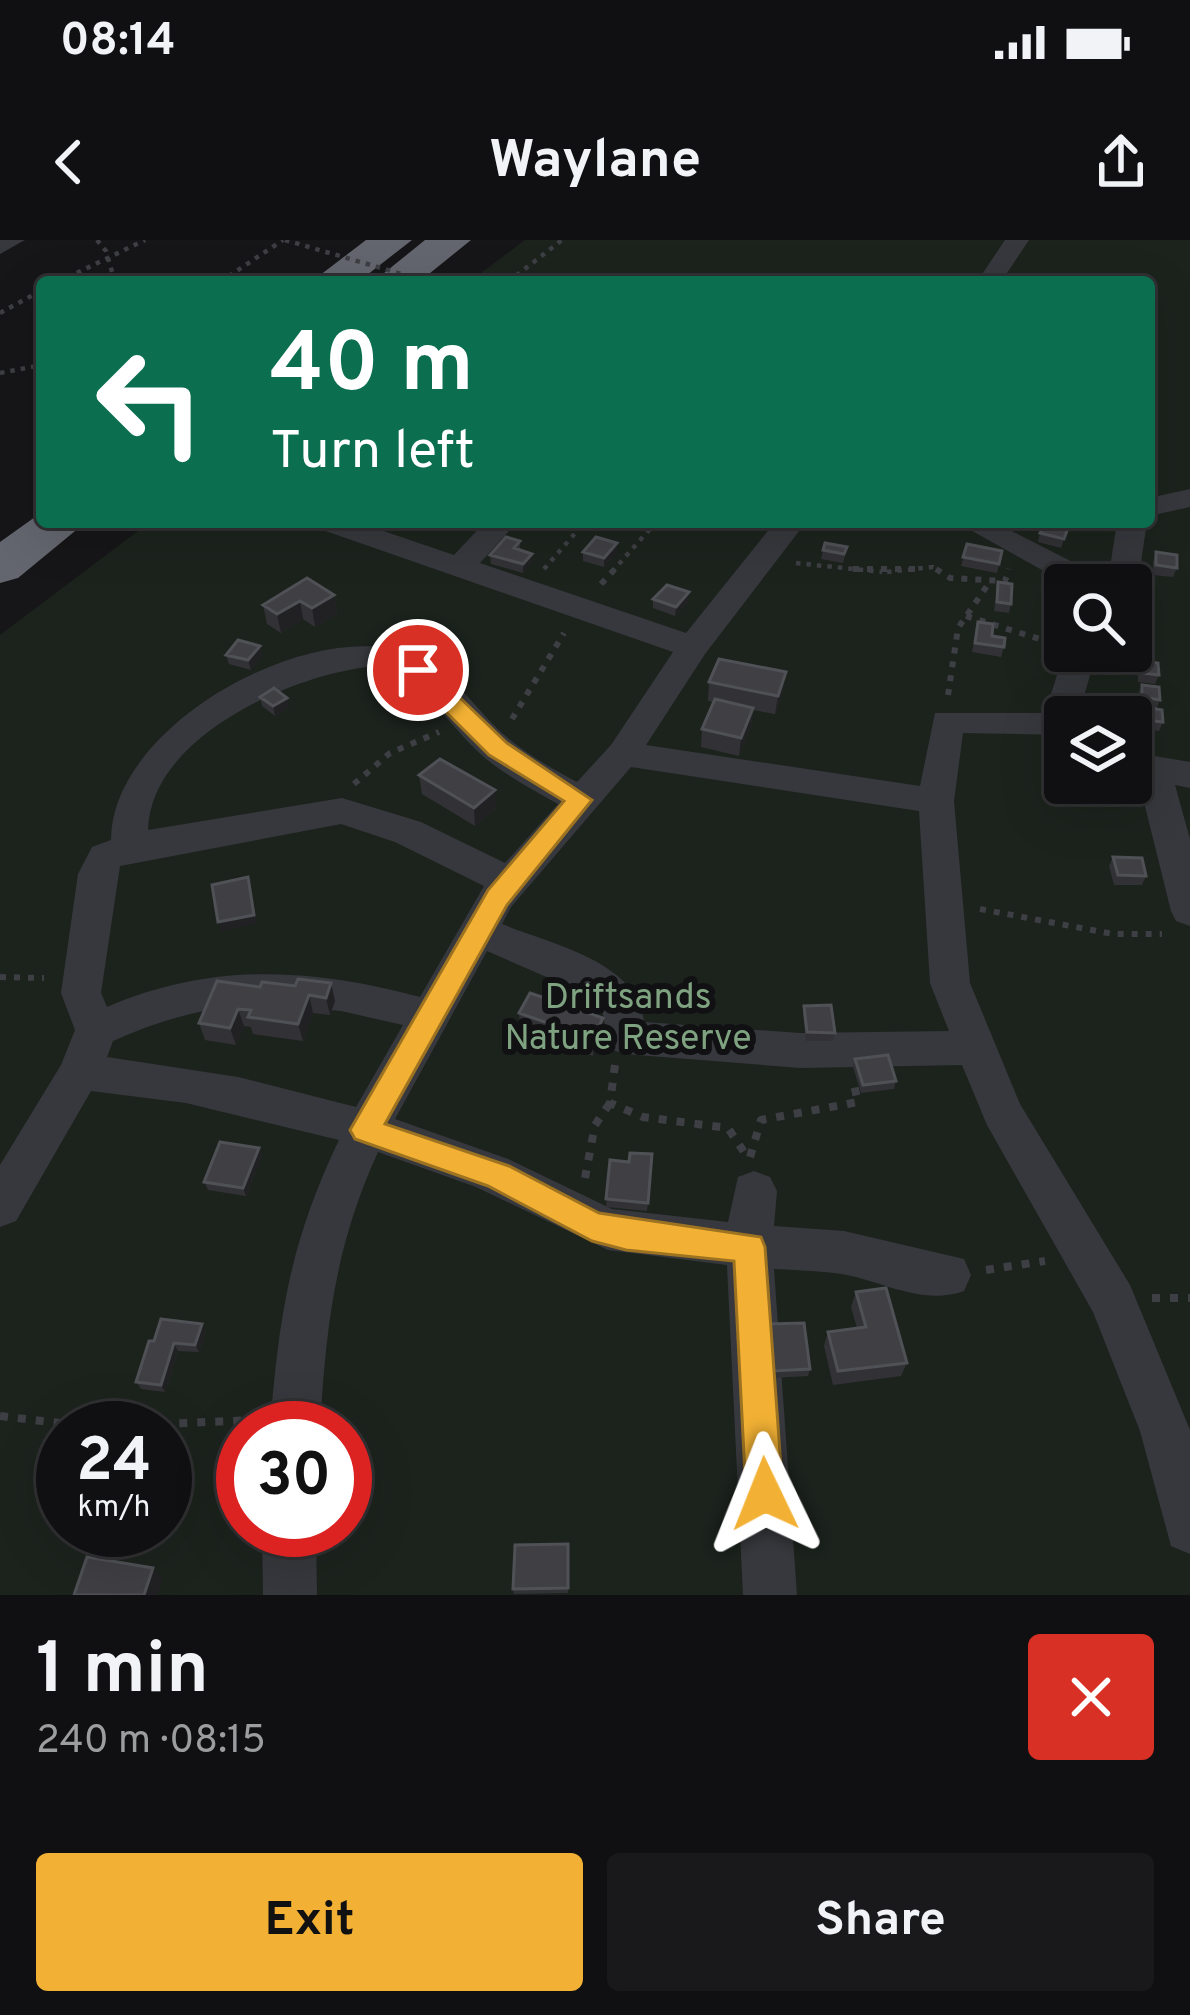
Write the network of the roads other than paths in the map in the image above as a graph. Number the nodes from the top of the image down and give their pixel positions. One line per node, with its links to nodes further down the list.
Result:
1 (13, 240): 5 (street)
2 (392, 240): 6 (highway)
3 (451, 240): 7 (highway)
4 (1017, 240): 8 (street)
5 (0, 247)
6 (340, 276)
7 (401, 276)
8 (993, 276)
9 (36, 485): 12 (highway)
10 (1190, 498): 11 (street)
11 (1155, 506)
12 (0, 510)
13 (54, 528): 21 (highway)
14 (345, 528): 22 (street)
15 (496, 528): 22 (street)
16 (785, 528): 23 (street)
17 (983, 528): 19 (street)
18 (1131, 528): 20 (street)
19 (1054, 564)
20 (1125, 564)
21 (0, 567)
22 (459, 567): 23 (street)
23 (693, 647): 25 (street)
24 (1044, 727): 28 (street)
25 (623, 754): 27 (street); 28 (street)
26 (1158, 770): 31 (street)
27 (580, 800): 29 (street); 30 (street)
28 (936, 801): 34 (street)
29 (130, 847): 30 (street); 35 (street)
30 (509, 882): 32 (street)
31 (1180, 922)
32 (479, 931): 33 (street); 34 (street)
33 (430, 1016): 35 (street); 36 (street)
34 (974, 1047): 42 (street)
35 (88, 1051): 36 (street); 38 (street)
36 (366, 1130): 39 (street); 41 (street)
37 (751, 1176): 39 (street)
38 (0, 1206)
39 (749, 1247): 40 (street); 45 (street)
40 (947, 1275)
41 (297, 1401)
42 (1188, 1509)
43 (289, 1557): 44 (street)
44 (290, 1595)
45 (770, 1595)

